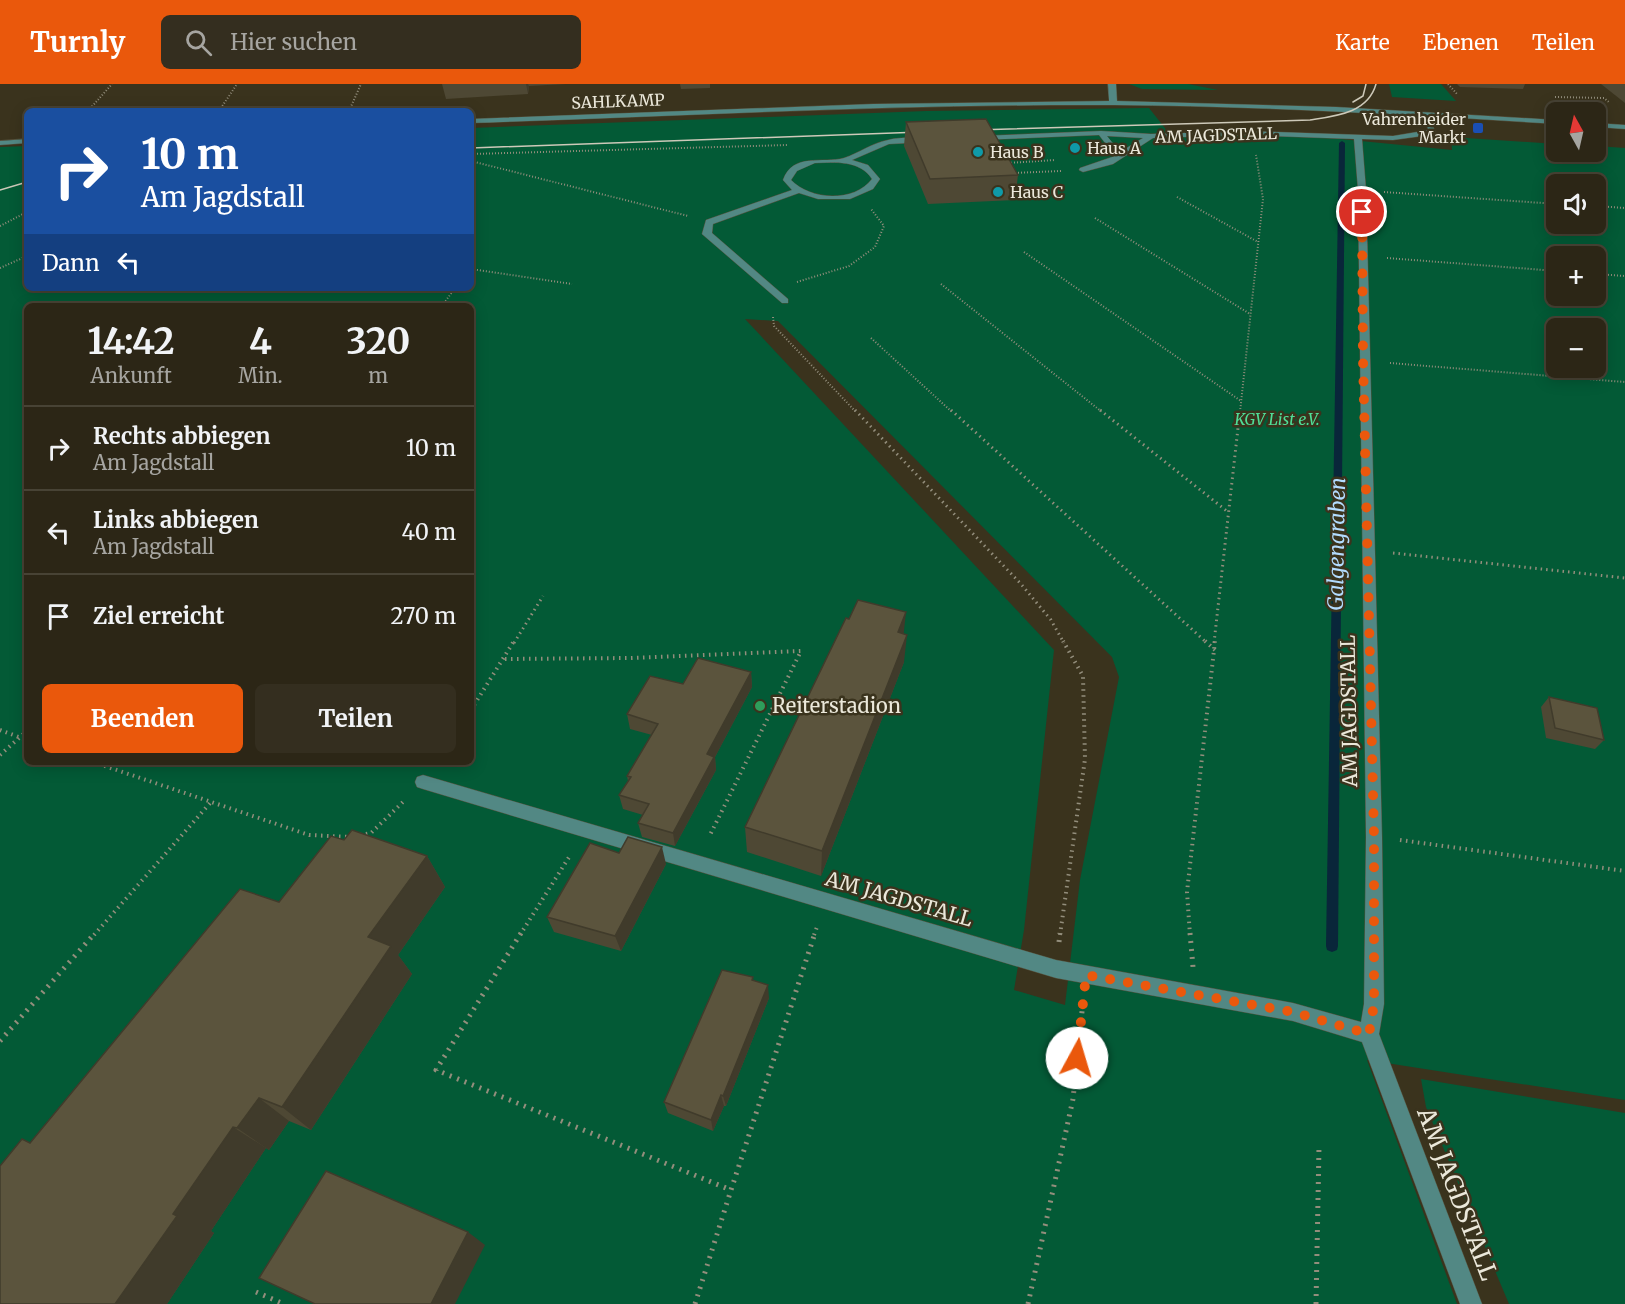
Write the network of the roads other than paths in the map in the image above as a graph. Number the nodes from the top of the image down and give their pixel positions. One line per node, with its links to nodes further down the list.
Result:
1 (1112, 84): 2 (street)
2 (1113, 103): 3 (street, SAHLKAMP); 4 (street, SAHLKAMP)
3 (1421, 113): 5 (street, SAHLKAMP); 11 (street, AM JAGDSTALL)
4 (474, 121)
5 (1546, 121)
6 (1606, 126): 7 (street)
7 (1625, 127)
8 (1101, 133): 12 (street); 13 (street); 17 (street)
9 (0, 135): 10 (street)
10 (24, 135)
11 (1358, 135): 12 (street, AM JAGDSTALL); 23 (street, AM JAGDSTALL)
12 (1151, 136): 17 (street, AM JAGDSTALL)
13 (971, 138)
14 (936, 140): 18 (street)
15 (24, 141): 16 (street)
16 (0, 143)
17 (1119, 156): 19 (street, AM JAGDSTALL)
18 (843, 161): 20 (street); 20 (street)
19 (1083, 170)
20 (798, 191): 21 (street)
21 (785, 301)
22 (423, 782): 23 (street, AM JAGDSTALL)
23 (1369, 1034): 24 (street, AM JAGDSTALL)
24 (1472, 1304)

